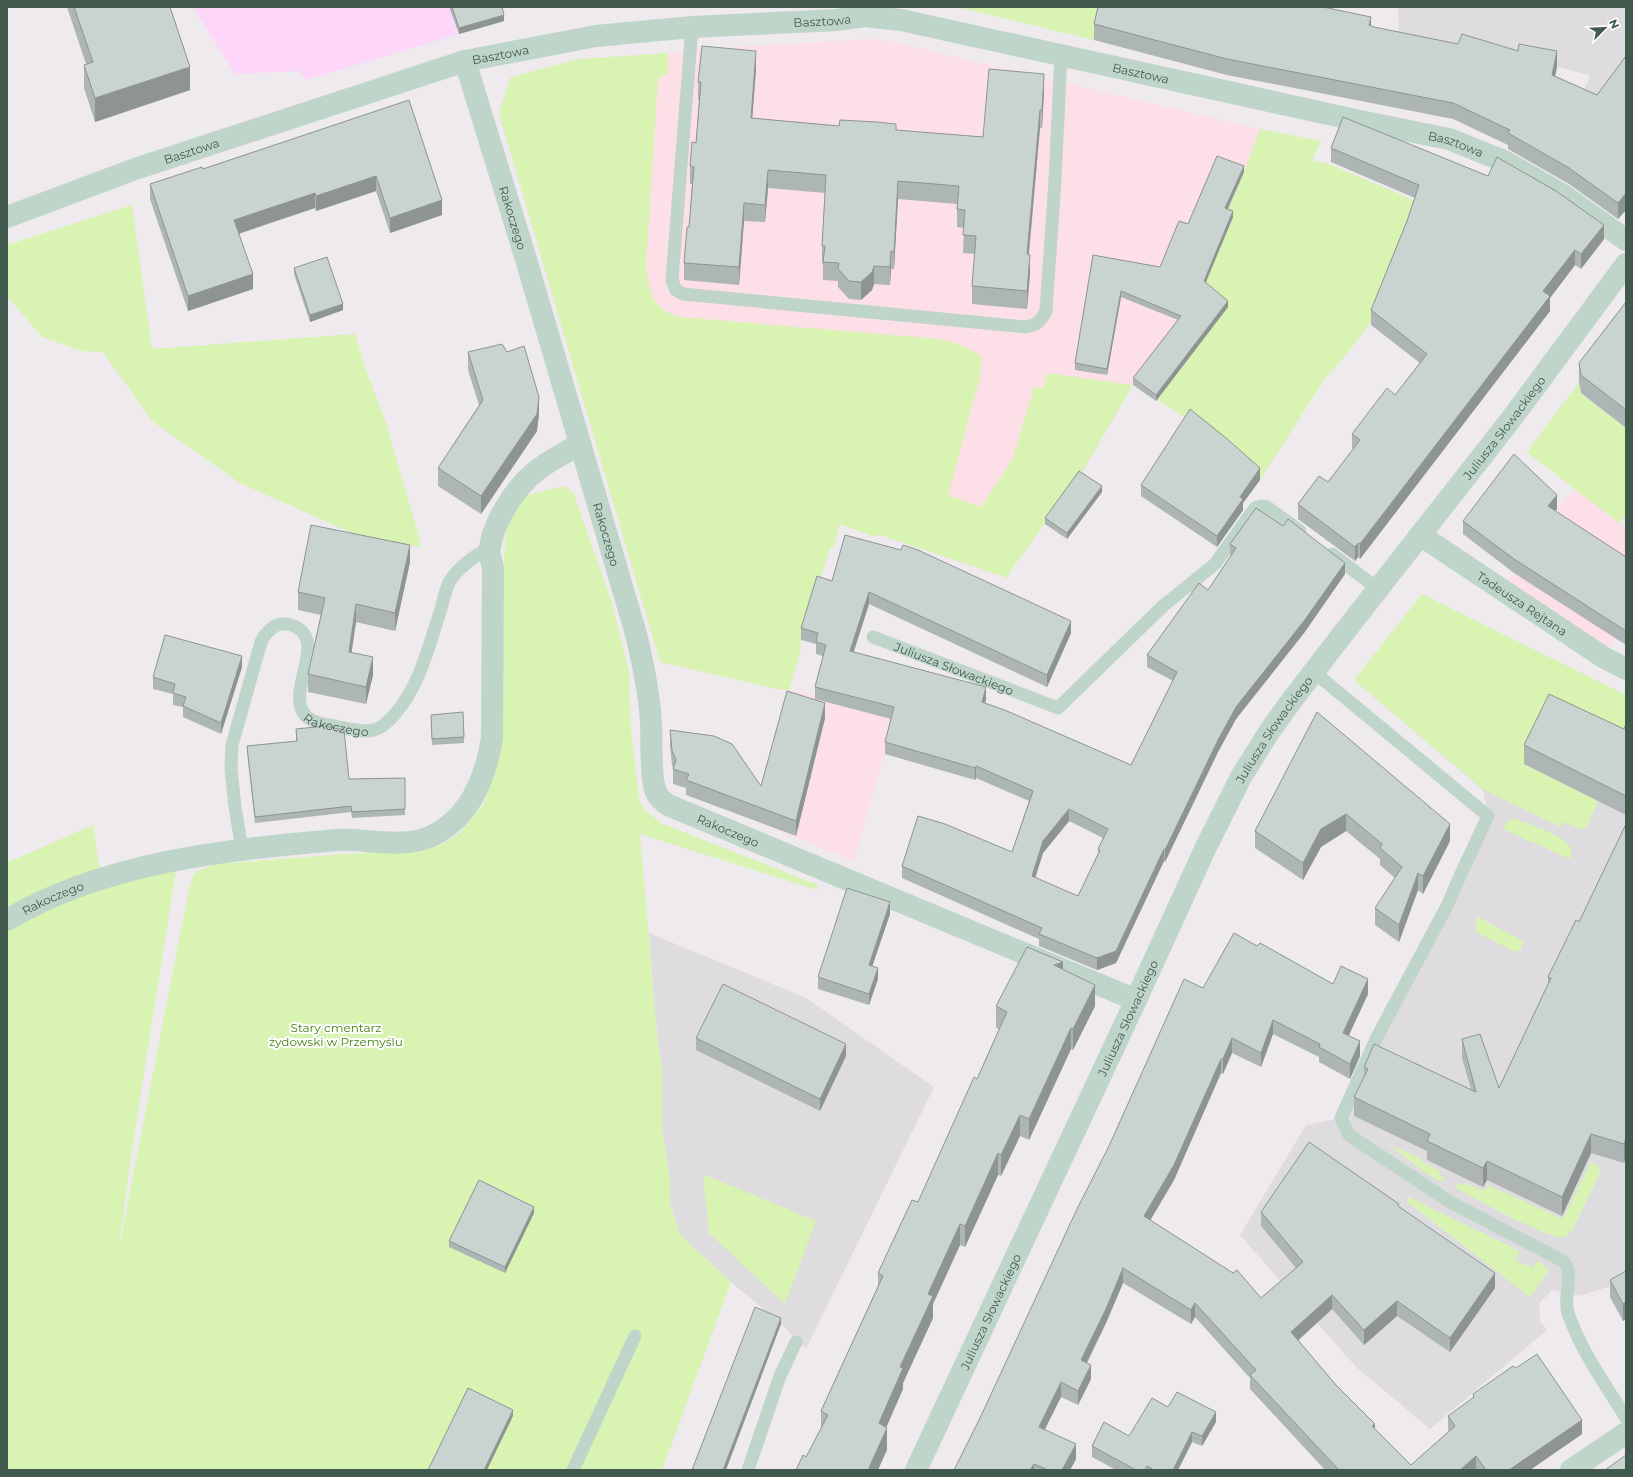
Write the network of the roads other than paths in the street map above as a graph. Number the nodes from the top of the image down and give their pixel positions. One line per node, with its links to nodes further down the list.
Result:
1 (866, 12): 2 (street, Basztowa); 3 (street, Basztowa)
2 (692, 27): 3 (lane); 4 (street, Basztowa)
3 (1062, 54): 6 (street, Basztowa)
4 (465, 61): 5 (street, Basztowa); 8 (street, Rakoczego)
5 (7, 217)
6 (1626, 240)
7 (1626, 264): 9 (street, Juliusza Słowackiego)
8 (580, 444): 12 (street); 19 (street, Rakoczego)
9 (1420, 535): 13 (street, Juliusza Słowackiego); 15 (street, Tadeusza Rejtana)
10 (1308, 536): 14 (lane, Juliusza Słowackiego)
11 (1320, 546): 13 (lane)
12 (489, 548): 17 (street, Rakoczego); 17 (lane, Rakoczego)
13 (1378, 589): 16 (street, Juliusza Słowackiego)
14 (873, 637)
15 (1626, 669)
16 (1314, 672): 19 (street, Juliusza Słowackiego); 22 (lane)
17 (242, 849): 18 (street, Rakoczego)
18 (7, 920)
19 (1136, 1000): 26 (street, Juliusza Słowackiego)
20 (635, 1336): 24 (lane)
21 (796, 1342): 25 (lane)
22 (1626, 1418)
23 (1626, 1432): 27 (street)
24 (573, 1470)
25 (748, 1470)
26 (916, 1470)
27 (1571, 1470)

